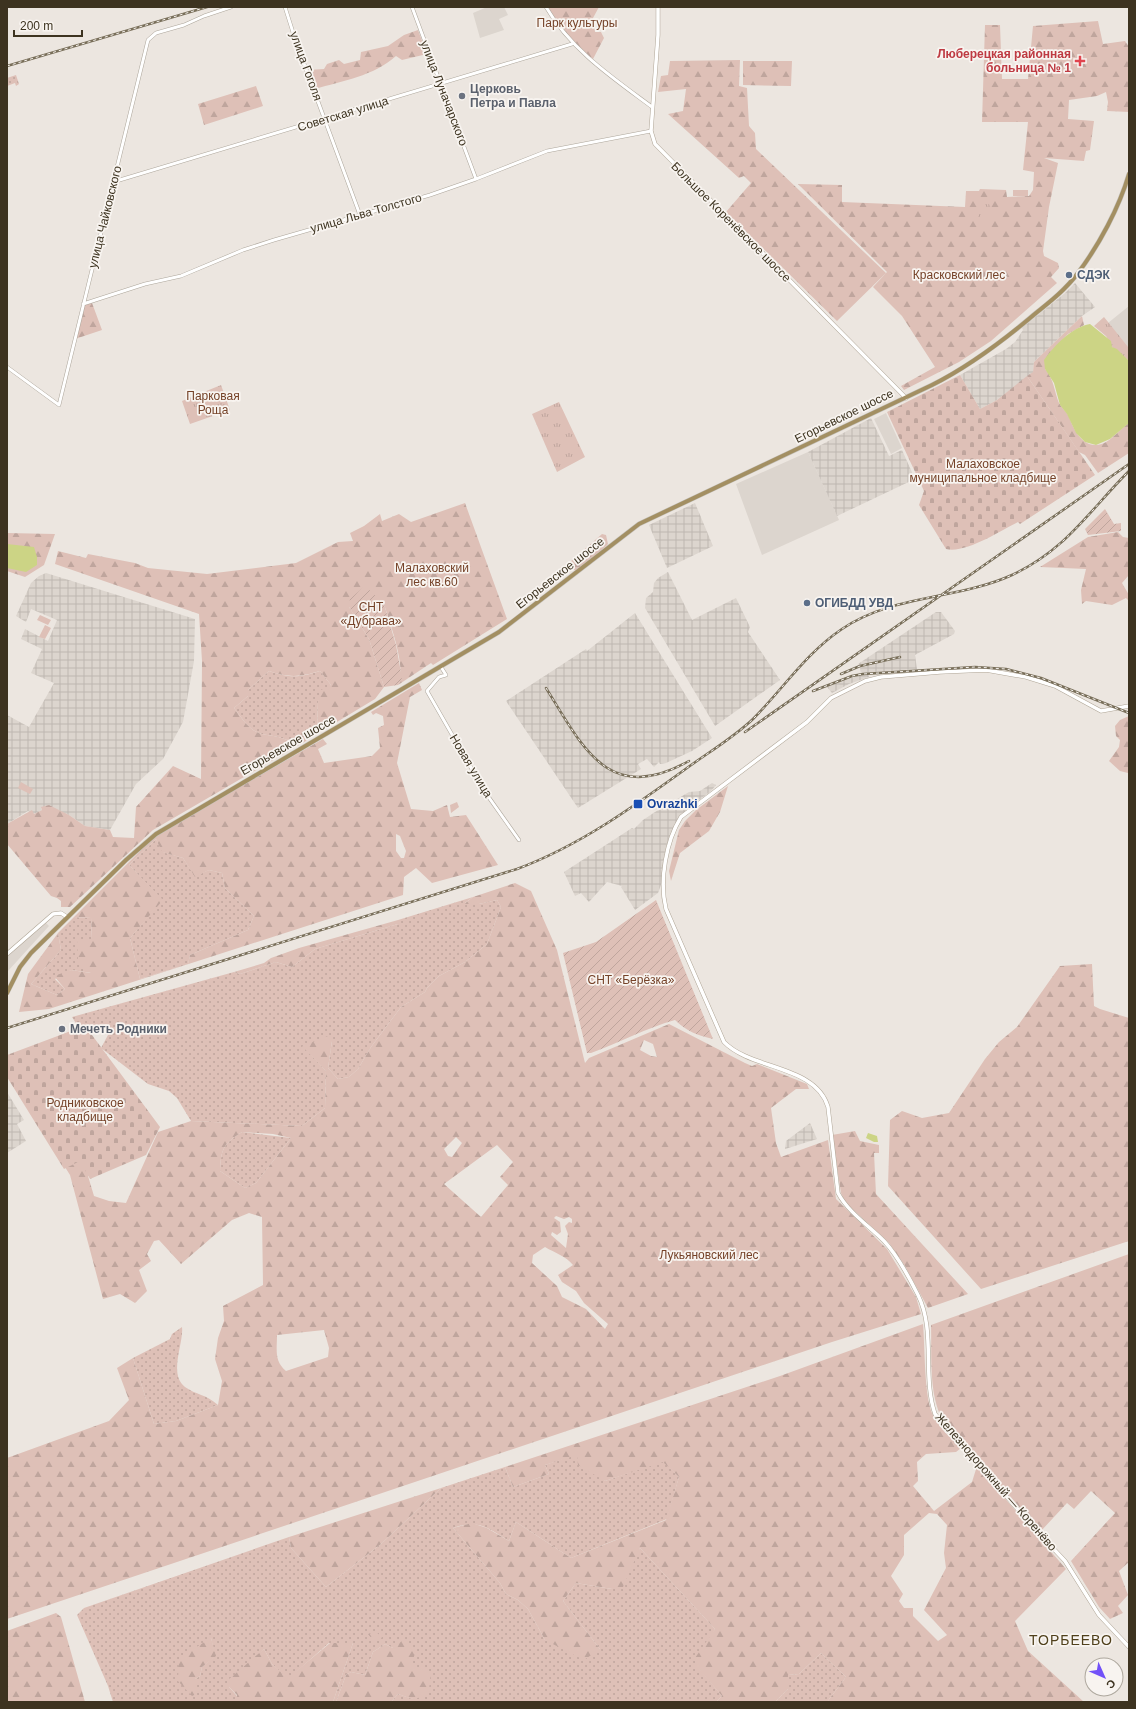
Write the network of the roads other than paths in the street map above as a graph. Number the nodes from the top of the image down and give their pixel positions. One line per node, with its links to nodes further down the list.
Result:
1 (231, 7): 13 (street, улица Чайковского)
2 (285, 7): 9 (street, улица Гоголя)
3 (412, 7): 7 (street, улица Луначарского)
4 (546, 7): 6 (street)
5 (658, 7): 8 (main road, Большое Коренёвское шоссе)
6 (572, 44): 7 (street, Советская улица); 8 (street)
7 (440, 84): 9 (street, Советская улица); 12 (street, улица Луначарского)
8 (652, 107): 10 (main road, Большое Коренёвское шоссе)
9 (326, 119): 13 (street, Советская улица); 16 (street, улица Гоголя)
10 (651, 131): 12 (street, улица Льва Толстого); 19 (main road, Большое Коренёвское шоссе)
11 (1129, 174): 14 (main road, Егорьевское шоссе)
12 (476, 179): 16 (street, улица Льва Толстого)
13 (113, 182): 17 (street, улица Чайковского)
14 (1125, 185): 15 (main road); 19 (main road, Егорьевское шоссе)
15 (1129, 189)
16 (360, 215): 17 (street, улица Льва Толстого)
17 (83, 304): 18 (street, улица Чайковского)
18 (7, 367)
19 (906, 398): 20 (main road, Егорьевское шоссе)
20 (440, 667): 22 (street, Новая улица); 23 (main road, Егорьевское шоссе)
21 (1129, 706): 26 (main road, Железнодорожный — Коренёво)
22 (519, 840)
23 (67, 917): 24 (main road); 25 (main road, Егорьевское шоссе)
24 (7, 954)
25 (7, 993)
26 (1129, 1647)

